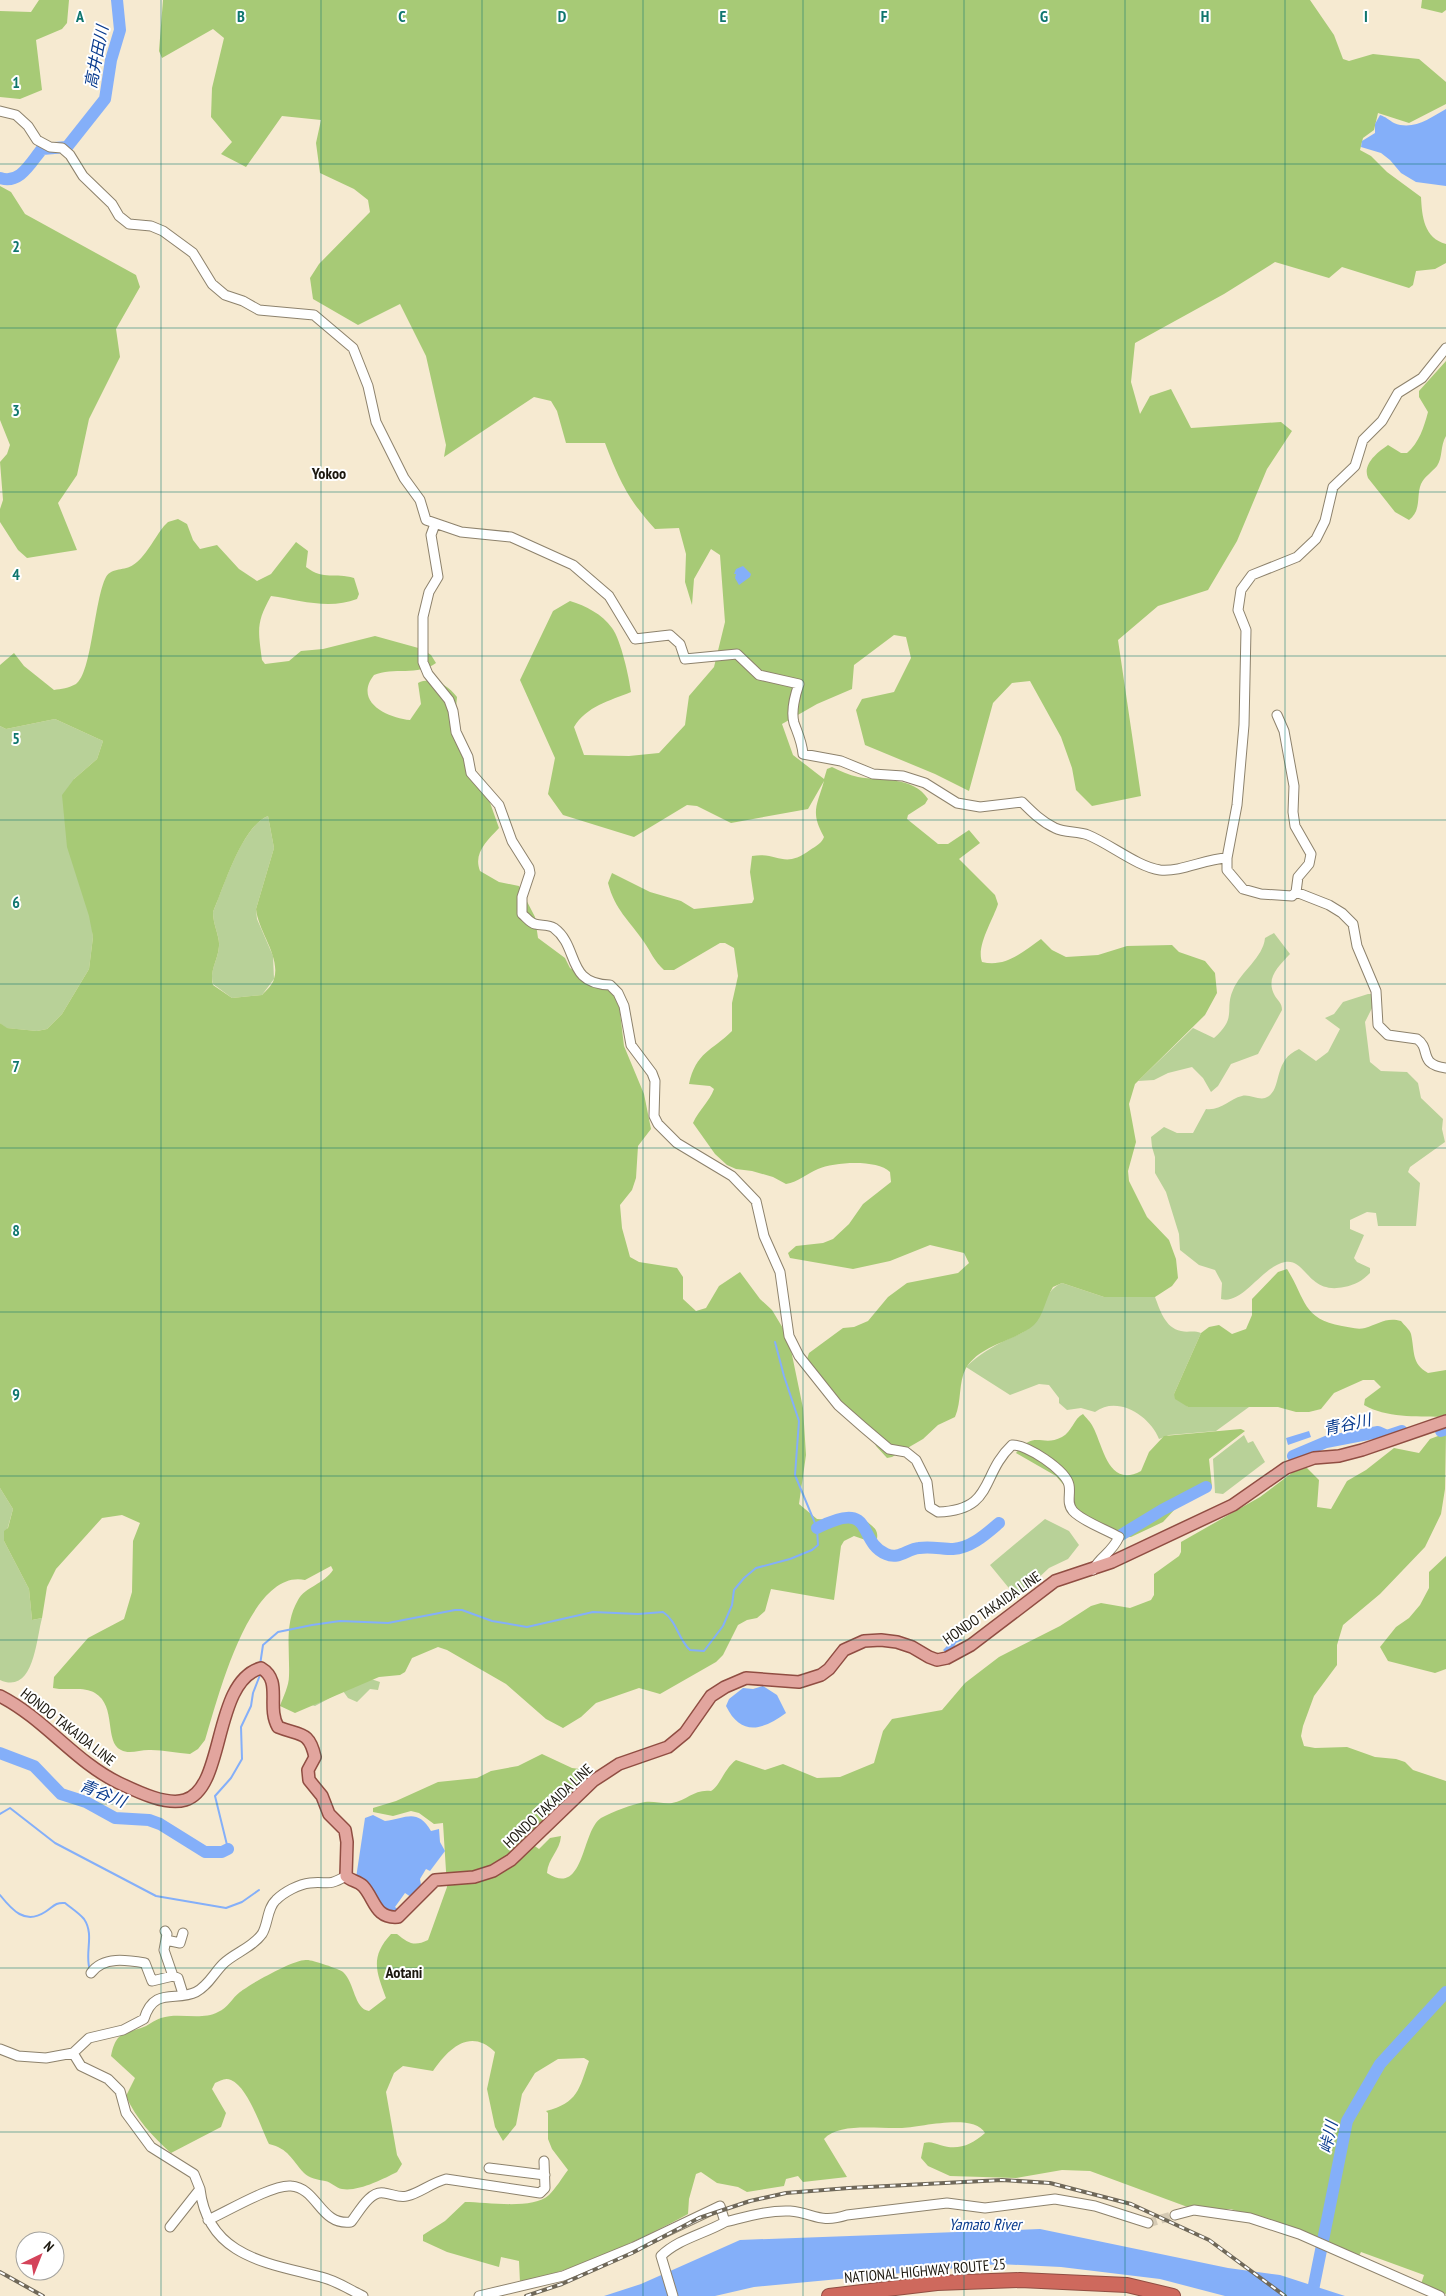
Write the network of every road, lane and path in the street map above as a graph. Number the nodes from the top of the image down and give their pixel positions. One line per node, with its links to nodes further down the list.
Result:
1 (0, 111): 3 (street)
2 (1446, 348): 5 (street)
3 (435, 524): 5 (street); 9 (street)
4 (1277, 714): 6 (street)
5 (1227, 858): 6 (street)
6 (1296, 892): 7 (street)
7 (1446, 1068)
8 (1446, 1422): 9 (main road, HONDO TAKAIDA LINE)
9 (1093, 1570): 11 (main road, HONDO TAKAIDA LINE)
10 (0, 1696): 11 (main road, HONDO TAKAIDA LINE)
11 (346, 1876): 15 (street)
12 (183, 1933): 14 (street)
13 (91, 1973): 14 (street)
14 (173, 1976): 15 (street)
15 (183, 1994): 17 (street)
16 (0, 2049): 17 (street)
17 (73, 2053): 21 (street)
18 (544, 2161): 20 (street)
19 (489, 2168): 20 (street)
20 (545, 2175): 23 (street)
21 (200, 2189): 23 (street); 26 (street)
22 (1175, 2216): 32 (street)
23 (208, 2220): 27 (street)
24 (725, 2222): 25 (street); 28 (street); 29 (street)
25 (1148, 2223)
26 (170, 2227)
27 (363, 2296)
28 (479, 2296)
29 (673, 2296)
30 (829, 2296): 31 (highway, NATIONAL HIGHWAY ROUTE 25)
31 (1173, 2296)
32 (1440, 2296)

